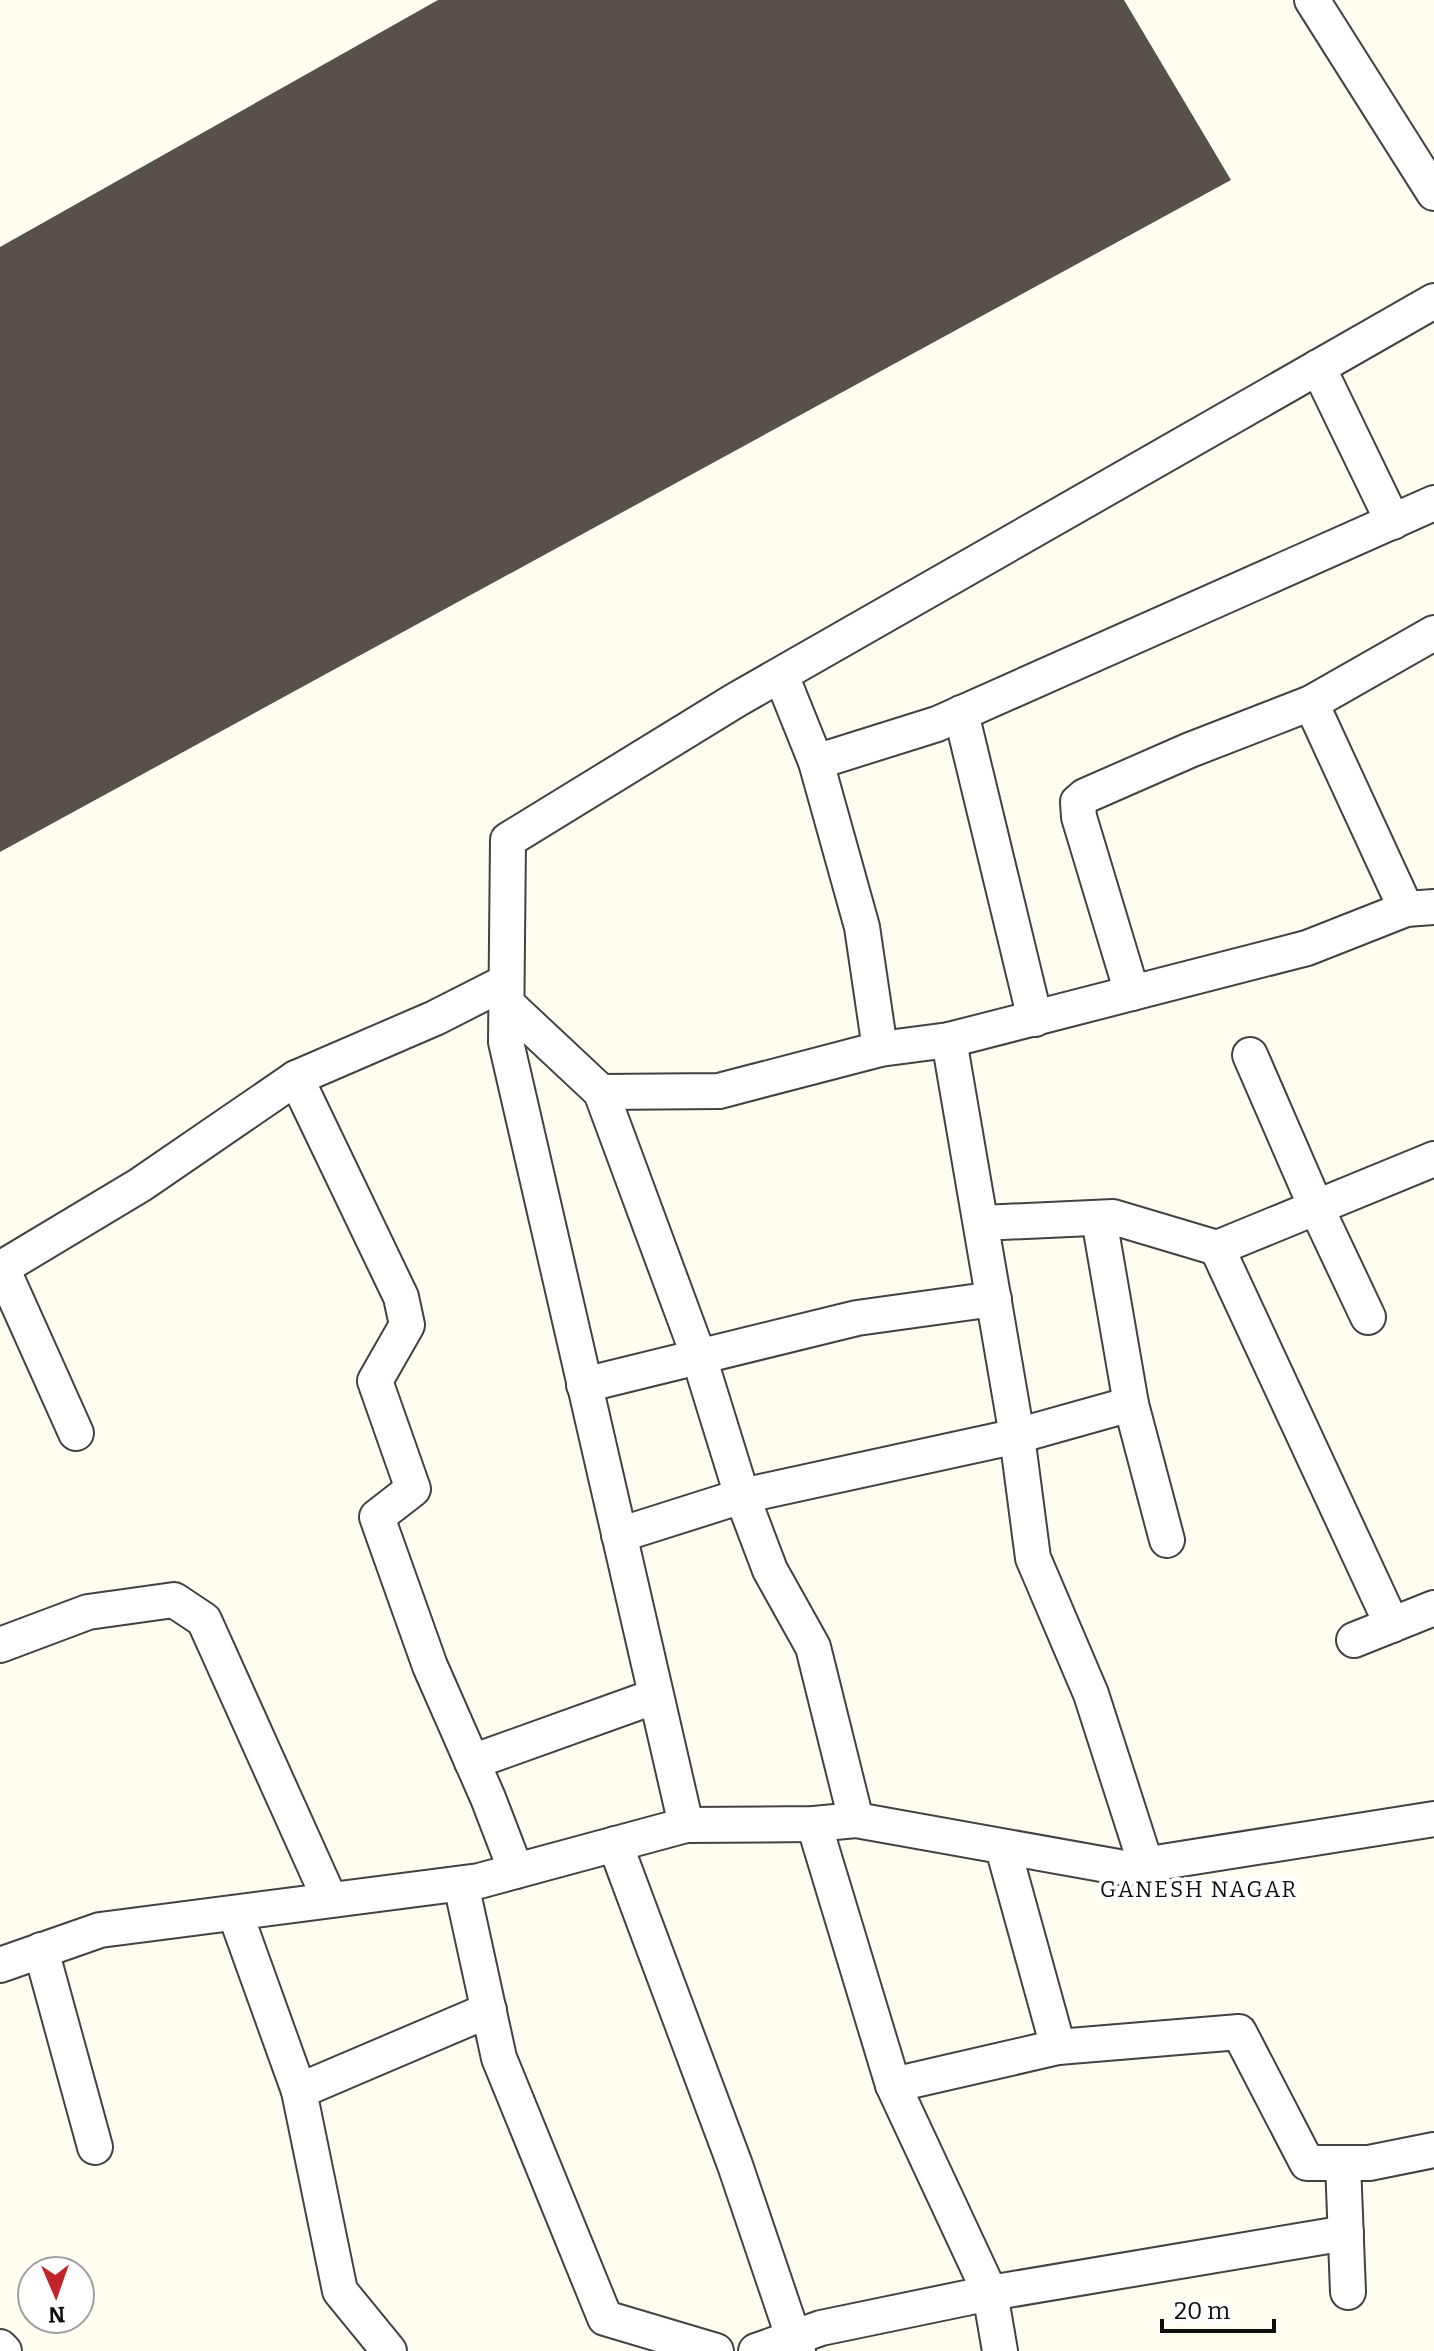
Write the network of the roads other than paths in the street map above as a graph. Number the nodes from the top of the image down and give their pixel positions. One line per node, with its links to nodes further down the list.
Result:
1 (1312, 0): 2 (street)
2 (1434, 193)
3 (1434, 301): 4 (street)
4 (1318, 367): 6 (street); 8 (street)
5 (1434, 503): 6 (street)
6 (1393, 522): 10 (street)
7 (1434, 633): 9 (street)
8 (781, 675): 11 (street); 13 (street)
9 (1311, 703): 12 (street); 14 (street)
10 (961, 713): 11 (street); 15 (street)
11 (816, 762): 17 (street)
12 (1420, 908): 14 (street)
13 (506, 993): 19 (street); 20 (street); 30 (street)
14 (1132, 993): 15 (street)
15 (1035, 1019): 16 (street)
16 (949, 1040): 17 (street); 24 (street)
17 (880, 1049): 20 (street)
18 (1250, 1055): 22 (street)
19 (296, 1078): 26 (street); 42 (street)
20 (601, 1092): 29 (street)
21 (1434, 1159): 22 (street)
22 (1316, 1207): 25 (street); 28 (street)
23 (1099, 1219): 24 (street); 25 (street); 31 (street)
24 (982, 1223): 27 (street)
25 (1217, 1248): 38 (street)
26 (1, 1268): 32 (street)
27 (994, 1299): 29 (street); 33 (street)
28 (1368, 1317)
29 (699, 1357): 30 (street); 34 (street)
30 (584, 1385): 35 (street)
31 (1131, 1404): 33 (street); 36 (street)
32 (76, 1433)
33 (1017, 1436): 34 (street); 49 (street)
34 (742, 1496): 35 (street); 44 (street)
35 (619, 1535): 41 (street)
36 (1167, 1540)
37 (1434, 1608): 38 (street)
38 (1392, 1625): 39 (street)
39 (1354, 1640)
40 (0, 1645): 52 (street)
41 (656, 1696): 42 (street); 46 (street)
42 (472, 1762): 50 (street)
43 (1434, 1819): 49 (street)
44 (856, 1820): 45 (street); 48 (street)
45 (814, 1824): 46 (street); 58 (street)
46 (686, 1825): 47 (street)
47 (615, 1844): 50 (street); 66 (street)
48 (1003, 1848): 49 (street); 57 (street)
49 (1146, 1865)
50 (516, 1871): 51 (street)
51 (461, 1884): 52 (street); 56 (street)
52 (330, 1900): 53 (street)
53 (235, 1913): 54 (street); 59 (street)
54 (41, 1950): 55 (street); 60 (street)
55 (0, 1965)
56 (489, 2010): 59 (street); 68 (street)
57 (1058, 2047): 58 (street); 62 (street)
58 (893, 2085): 65 (street)
59 (299, 2091): 67 (street)
60 (95, 2147)
61 (1434, 2150): 62 (street)
62 (1343, 2163): 63 (street)
63 (1346, 2233): 64 (street); 65 (street)
64 (1348, 2292)
65 (990, 2293): 66 (street); 70 (street)
66 (796, 2344): 69 (street)
67 (389, 2351)
68 (716, 2351)
69 (756, 2351)
70 (1000, 2351)

